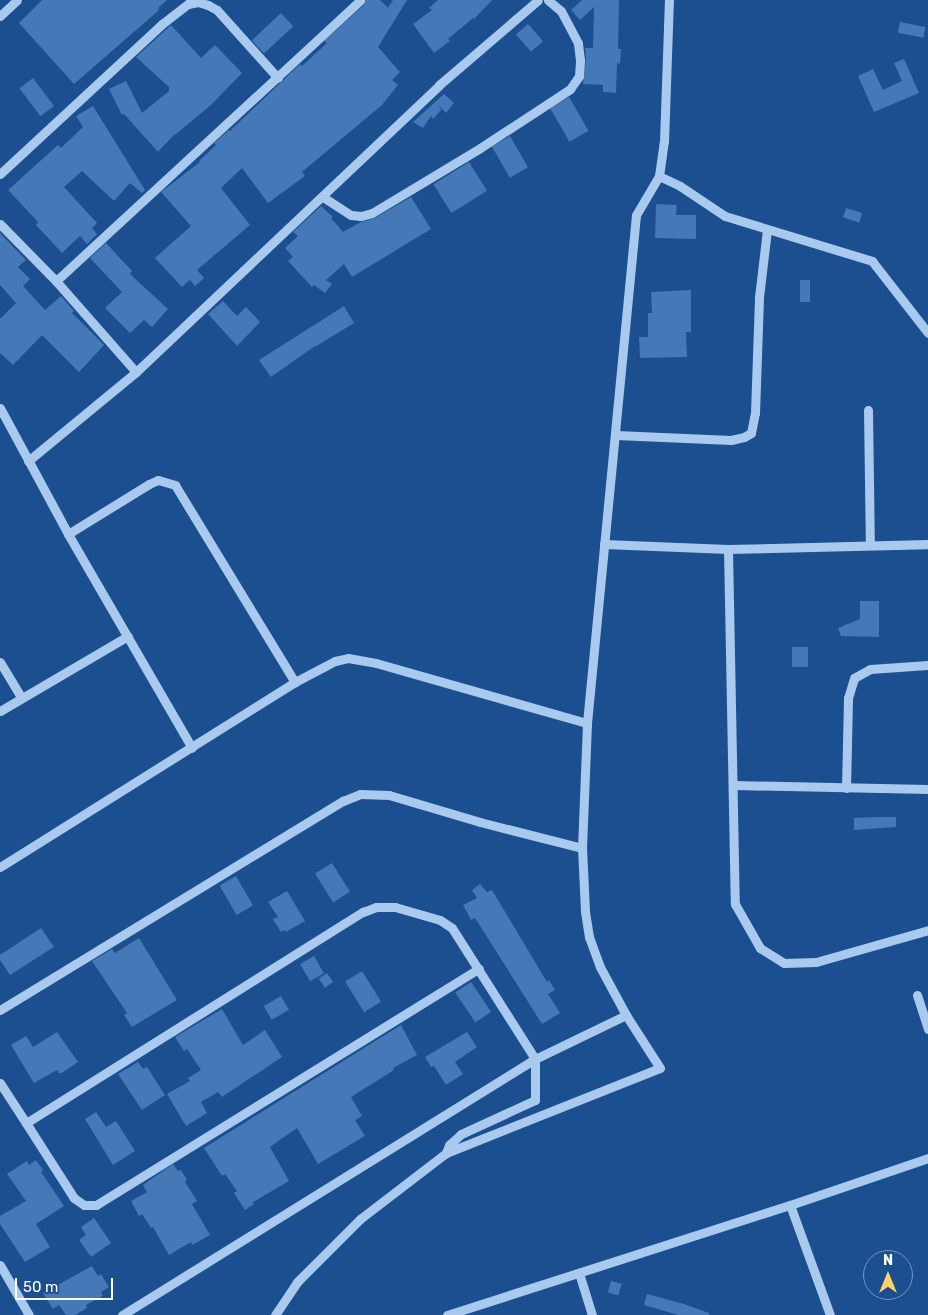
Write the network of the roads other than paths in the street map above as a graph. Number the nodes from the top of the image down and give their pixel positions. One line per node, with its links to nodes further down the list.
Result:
1 (17, 0): 6 (street)
2 (360, 0): 7 (street)
3 (538, 0): 10 (street)
4 (548, 0): 10 (street)
5 (669, 0): 9 (street)
6 (0, 16)
7 (278, 78): 8 (street); 13 (street)
8 (0, 174)
9 (659, 176): 12 (street); 18 (street)
10 (322, 197): 15 (street)
11 (0, 224): 13 (street)
12 (767, 230): 14 (street); 18 (street)
13 (56, 282): 15 (street)
14 (928, 332)
15 (136, 372): 19 (street)
16 (0, 408): 19 (street)
17 (868, 410): 23 (street)
18 (616, 435): 21 (street)
19 (28, 461): 20 (street)
20 (68, 534): 25 (street); 28 (street)
21 (604, 544): 24 (street); 31 (street)
22 (928, 544): 23 (street)
23 (870, 546): 24 (street)
24 (728, 549): 33 (street)
25 (128, 636): 29 (street); 32 (street)
26 (0, 662): 29 (street)
27 (928, 665): 34 (street)
28 (295, 682): 31 (street); 32 (street)
29 (21, 697): 30 (street)
30 (0, 710)
31 (587, 723): 36 (street)
32 (192, 748): 37 (street)
33 (733, 785): 34 (street); 38 (street)
34 (846, 788): 35 (street)
35 (928, 789)
36 (582, 848): 41 (street); 42 (street)
37 (0, 868)
38 (928, 930)
39 (479, 968): 44 (street); 46 (street); 46 (street)
40 (917, 996): 43 (street)
41 (0, 1010)
42 (626, 1015): 44 (street); 47 (street)
43 (928, 1029)
44 (535, 1059): 47 (street); 53 (street)
45 (0, 1083): 46 (street)
46 (26, 1122)
47 (446, 1153): 54 (street)
48 (928, 1158): 49 (street)
49 (790, 1206): 51 (street); 57 (street)
50 (1, 1267): 52 (street)
51 (579, 1273): 55 (street); 56 (street)
52 (29, 1315)
53 (122, 1315)
54 (275, 1315)
55 (446, 1315)
56 (592, 1315)
57 (830, 1315)

